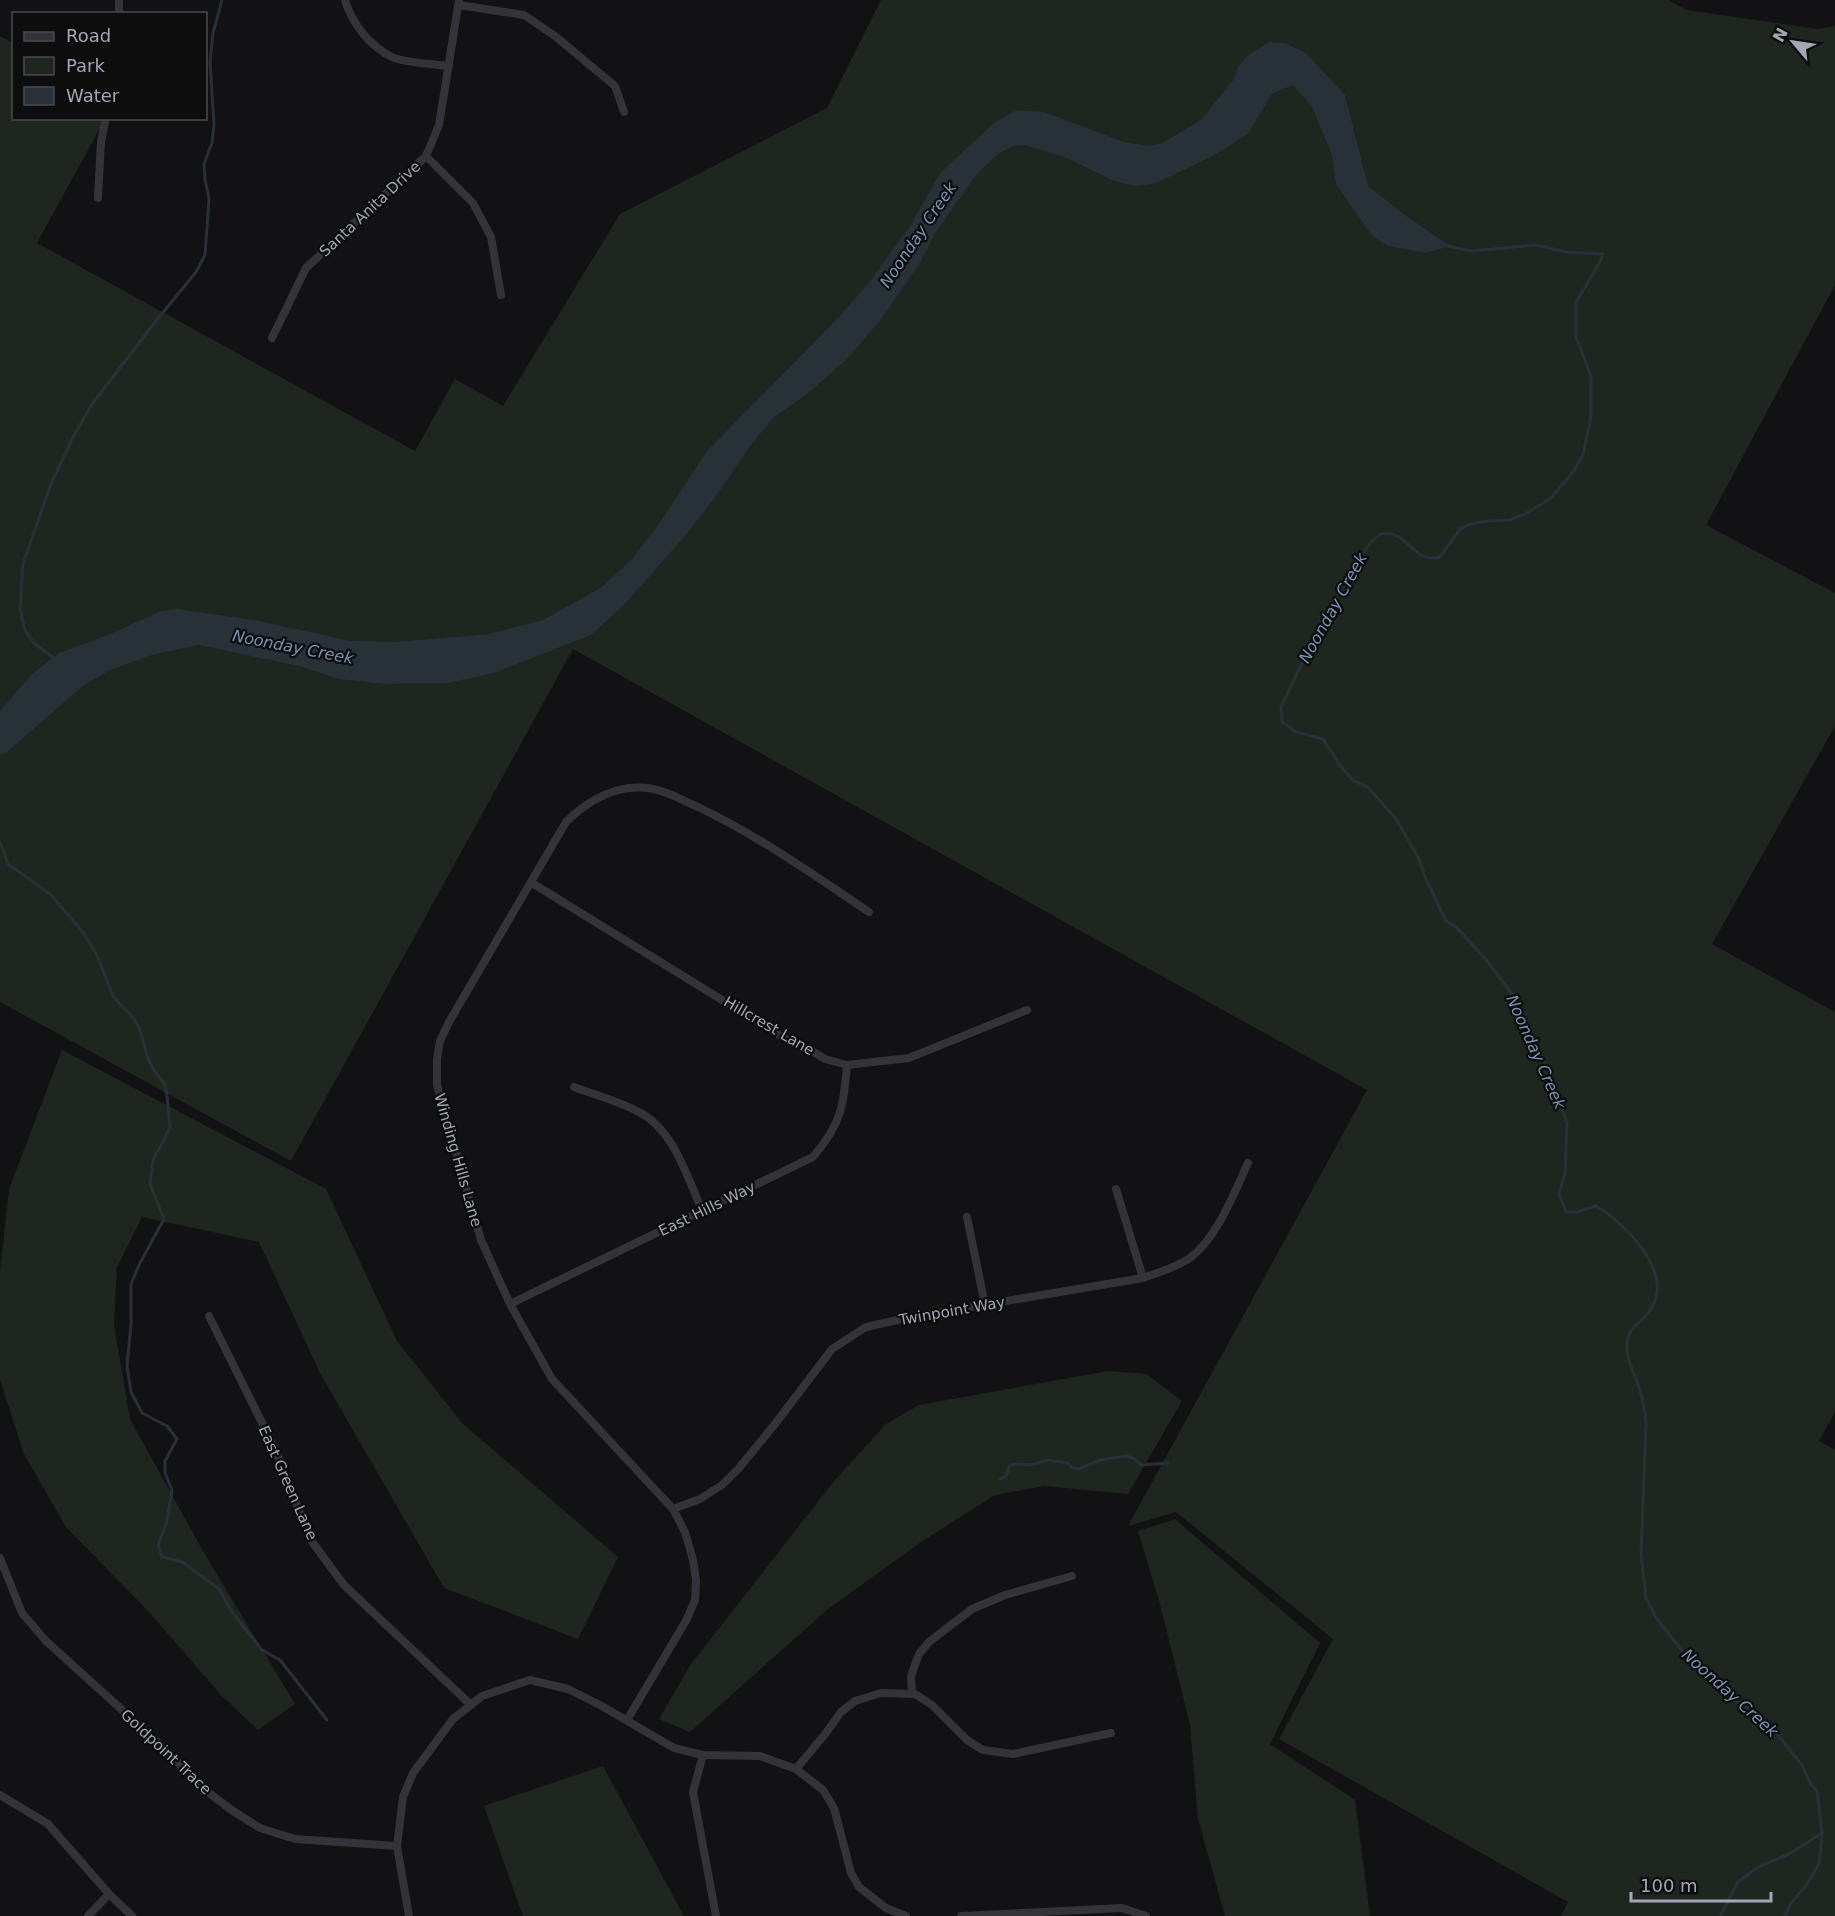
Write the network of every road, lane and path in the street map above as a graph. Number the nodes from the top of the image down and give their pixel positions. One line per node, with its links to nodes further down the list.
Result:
1 (345, 0): 3 (street)
2 (459, 2): 3 (street, Santa Anita Drive); 4 (street)
3 (448, 66): 6 (street, Santa Anita Drive)
4 (624, 111)
5 (106, 120): 7 (street)
6 (426, 156): 8 (street); 9 (street, Santa Anita Drive)
7 (98, 198)
8 (501, 296)
9 (272, 339)
10 (531, 883): 11 (street, Winding Hills Lane); 13 (street, Hillcrest Lane); 20 (street, Winding Hills Lane)
11 (869, 912)
12 (1027, 1011): 13 (street, Hillcrest Lane)
13 (847, 1065): 17 (street, East Hills Way)
14 (574, 1087): 17 (street)
15 (1248, 1163): 19 (street, Twinpoint Way)
16 (1116, 1189): 19 (street)
17 (702, 1210): 20 (street, East Hills Way)
18 (967, 1217): 21 (street)
19 (1143, 1278): 21 (street, Twinpoint Way)
20 (510, 1304): 23 (street, Winding Hills Lane)
21 (985, 1305): 23 (street, Twinpoint Way)
22 (209, 1316): 27 (street, East Green Lane)
23 (673, 1509): 28 (street, Winding Hills Lane)
24 (0, 1558): 33 (street, Goldpoint Trace)
25 (1072, 1575): 26 (street)
26 (912, 1694): 29 (street); 31 (street)
27 (471, 1705): 28 (street); 33 (street)
28 (627, 1720): 30 (street)
29 (1110, 1733)
30 (703, 1755): 31 (street); 38 (street)
31 (796, 1769): 39 (street)
32 (0, 1795): 34 (street)
33 (397, 1846): 37 (street)
34 (109, 1894): 35 (street); 36 (street)
35 (88, 1916)
36 (132, 1916)
37 (409, 1916)
38 (716, 1916)
39 (906, 1916)
40 (961, 1916): 41 (street)
41 (1146, 1916)

